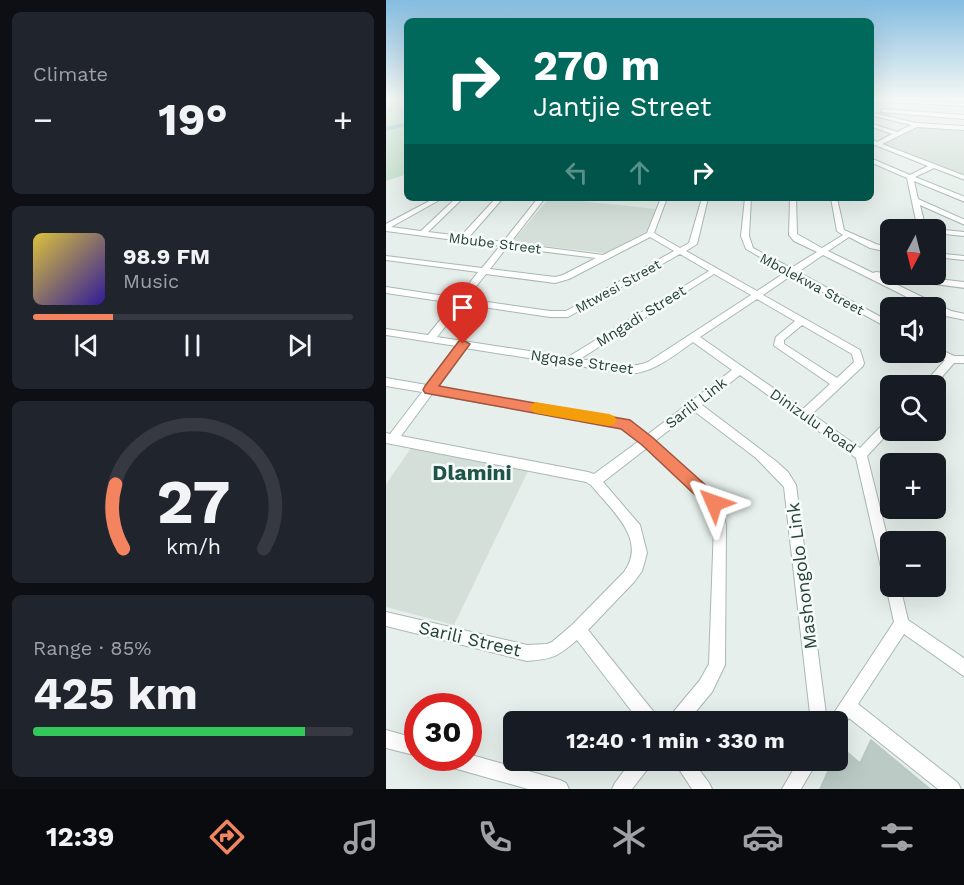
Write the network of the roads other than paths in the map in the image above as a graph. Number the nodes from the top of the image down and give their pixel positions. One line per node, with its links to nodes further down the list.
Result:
1 (892, 136): 2 (street)
2 (874, 142): 4 (street)
3 (874, 162): 6 (street)
4 (933, 166): 7 (street); 8 (street)
5 (874, 169): 6 (street)
6 (894, 170): 7 (street)
7 (910, 177): 9 (street); 10 (street)
8 (965, 178)
9 (914, 200): 20 (street); 21 (street)
10 (965, 200)
11 (435, 201): 22 (street)
12 (457, 201): 24 (street)
13 (497, 201): 28 (street)
14 (540, 201): 29 (street)
15 (663, 201): 25 (street)
16 (704, 201): 31 (street, Mtwesi Street)
17 (748, 201): 39 (street, Mbolekwa Street)
18 (793, 201): 32 (street)
19 (834, 201): 27 (street)
20 (920, 219)
21 (965, 223)
22 (386, 228): 24 (street, Mbube Street)
23 (946, 232): 26 (street)
24 (422, 234): 28 (street, Mbube Street)
25 (650, 234): 31 (street); 34 (street)
26 (965, 234)
27 (847, 235): 30 (street); 32 (street, Ngqase Street)
28 (463, 239): 29 (street, Mbube Street)
29 (506, 244): 34 (street, Mbube Street); 37 (street)
30 (880, 247)
31 (680, 252): 38 (street); 44 (street, Mtwesi Street)
32 (821, 252): 39 (street, Ngqase Street); 40 (street)
33 (946, 256): 36 (street)
34 (604, 257): 37 (street)
35 (386, 258): 37 (street)
36 (965, 258)
37 (483, 271): 44 (street)
38 (714, 271): 43 (street); 55 (street, Mngadi Street)
39 (790, 272): 43 (street, Ngqase Street); 47 (street, Mbolekwa Street)
40 (867, 273): 41 (street); 45 (street)
41 (965, 285)
42 (386, 290): 44 (street, Mtwesi Street)
43 (756, 295): 46 (street); 49 (street, Ngqase Street)
44 (460, 300): 50 (street)
45 (965, 317)
46 (800, 321): 59 (street); 59 (street)
47 (880, 321)
48 (386, 332): 50 (street, Ngqase Street)
49 (693, 337): 55 (street, Ngqase Street); 56 (street, Dinizulu Road)
50 (430, 339): 51 (street, Ngqase Street)
51 (463, 344): 55 (street, Ngqase Street); 60 (street)
52 (946, 356): 53 (street)
53 (952, 359): 54 (street); 57 (street)
54 (965, 360)
55 (569, 361)
56 (739, 370): 61 (street, Sarili Link); 62 (street, Dinizulu Road)
57 (937, 375)
58 (386, 382): 60 (street)
59 (837, 383): 62 (street)
60 (429, 390): 64 (street); 65 (street)
61 (693, 405): 65 (street, Sarili Link); 77 (street, Mashongolo Link)
62 (804, 415): 66 (street, Dinizulu Road)
63 (880, 435): 66 (street)
64 (389, 439): 67 (street)
65 (647, 441): 67 (street, Sarili Link); 76 (street)
66 (861, 455): 68 (street, Dinizulu Road)
67 (595, 481): 72 (street, Sarili Street)
68 (880, 534)
69 (896, 597): 71 (street)
70 (386, 619): 72 (street, Sarili Street)
71 (902, 624): 73 (street); 74 (street)
72 (578, 629): 75 (street)
73 (965, 669)
74 (847, 706): 78 (street); 89 (street)
75 (643, 711)
76 (685, 711)
77 (818, 711)
78 (844, 711)
79 (386, 739): 80 (street)
80 (404, 744)
81 (482, 767): 85 (street)
82 (635, 771): 86 (street)
83 (689, 771): 87 (street)
84 (803, 771): 88 (street)
85 (560, 789)
86 (621, 789)
87 (703, 789)
88 (791, 789)
89 (952, 789)

